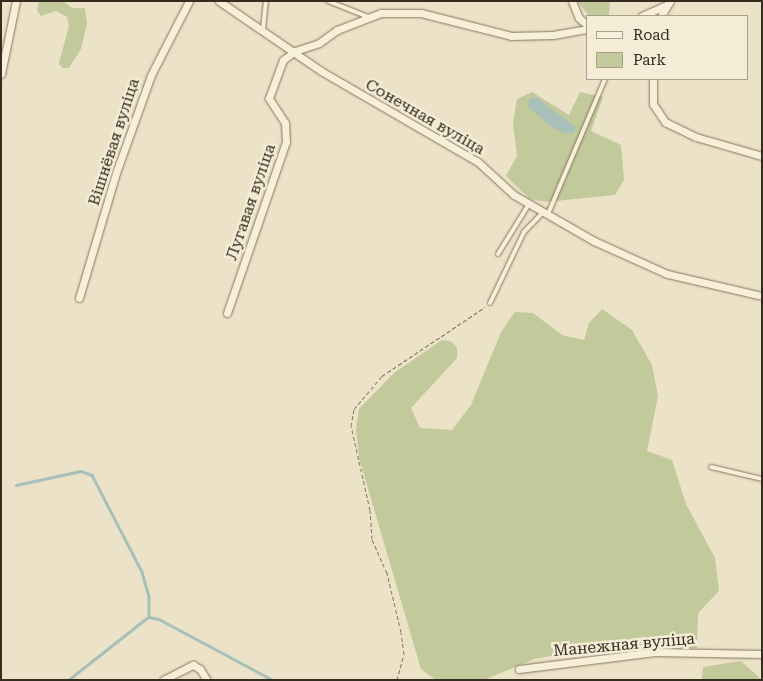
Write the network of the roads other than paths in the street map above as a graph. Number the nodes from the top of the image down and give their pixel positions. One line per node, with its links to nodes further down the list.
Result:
1 (16, 1): 15 (street)
2 (189, 1): 23 (street, Вішнёвая вуліца)
3 (219, 1): 12 (street, Сонечная вуліца)
4 (266, 1): 12 (lane)
5 (328, 1): 10 (lane)
6 (572, 1): 11 (street)
7 (669, 3): 8 (street); 9 (street)
8 (644, 15)
9 (662, 15)
10 (366, 16): 13 (street); 14 (street)
11 (586, 24)
12 (263, 29): 14 (street, Сонечная вуліца)
13 (586, 29)
14 (295, 51): 19 (street, Сонечная вуліца); 25 (street, Лугавая вуліца)
15 (1, 74)
16 (605, 80): 20 (lane)
17 (653, 80): 18 (street)
18 (762, 156)
19 (529, 204): 20 (street, Сонечная вуліца); 21 (lane)
20 (546, 213): 22 (street, Сонечная вуліца); 24 (lane)
21 (498, 254)
22 (762, 296)
23 (79, 298)
24 (490, 304)
25 (227, 313)
26 (711, 466): 27 (lane)
27 (762, 479)
28 (762, 654): 29 (street, Манежная вуліца)
29 (519, 669)
30 (163, 680): 31 (street)
31 (207, 680)

